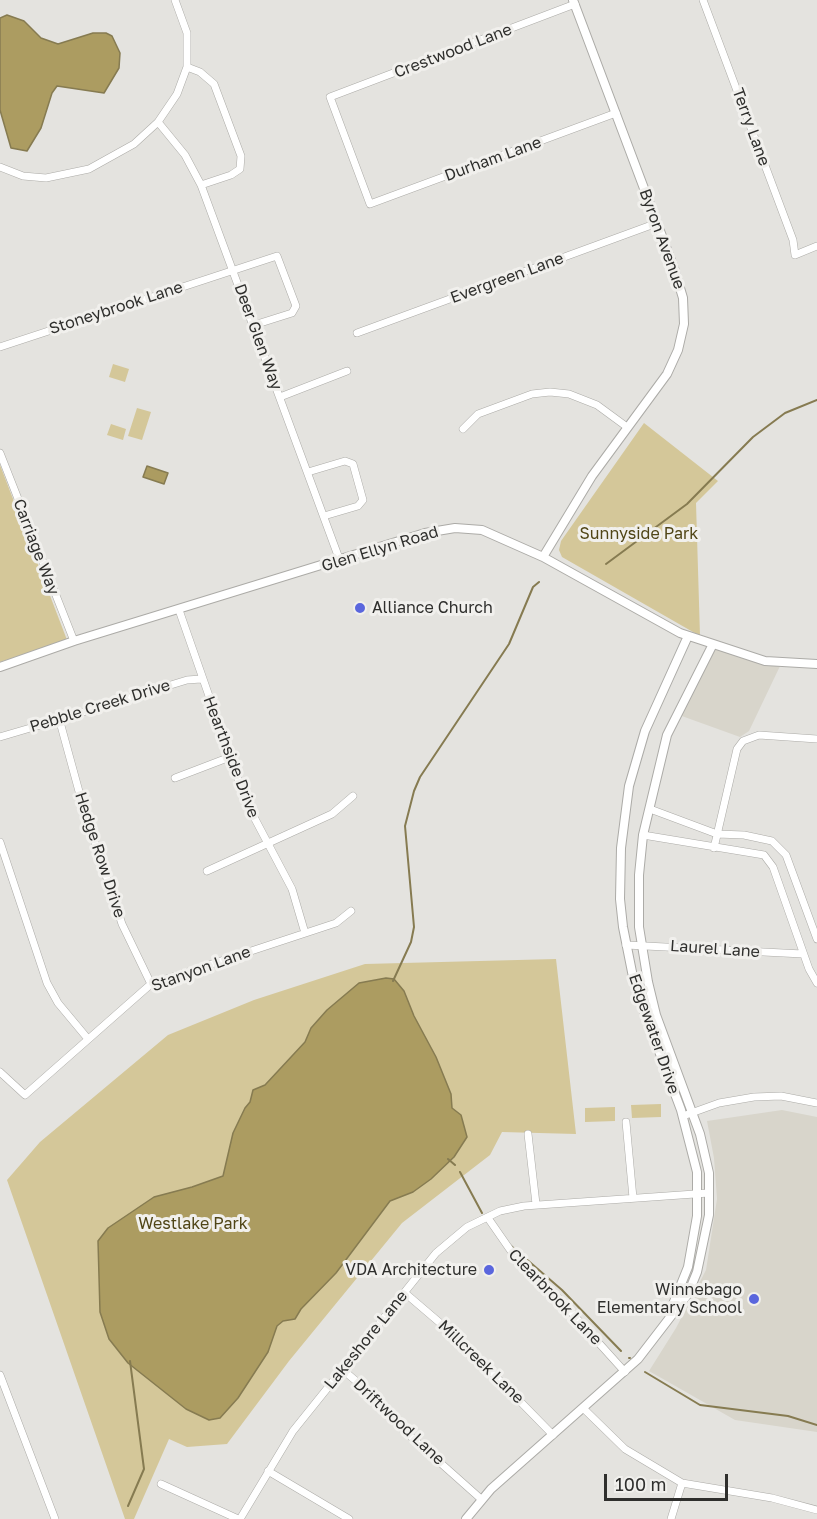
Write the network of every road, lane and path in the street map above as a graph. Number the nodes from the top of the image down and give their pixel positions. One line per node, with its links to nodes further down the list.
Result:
1 (175, 0): 4 (street)
2 (703, 0): 11 (street, Terry Lane)
3 (574, 2): 5 (street, Byron Avenue); 9 (street, Crestwood Lane)
4 (187, 67): 6 (street); 8 (street)
5 (616, 114): 9 (street, Durham Lane); 10 (street, Byron Avenue)
6 (158, 122): 7 (street); 8 (street, Deer Glen Way)
7 (0, 168)
8 (201, 185): 12 (street, Deer Glen Way)
9 (369, 206)
10 (657, 222): 14 (street, Evergreen Lane); 18 (street, Byron Avenue)
11 (817, 246)
12 (233, 270): 13 (street, Deer Glen Way); 13 (street, Stoneybrook Lane); 15 (street, Stoneybrook Lane)
13 (254, 325): 17 (street, Deer Glen Way)
14 (357, 333)
15 (0, 347)
16 (348, 371): 17 (street)
17 (280, 397): 21 (street, Deer Glen Way)
18 (627, 427): 19 (street); 23 (street, Byron Avenue)
19 (463, 429)
20 (0, 453): 27 (street, Carriage Way)
21 (308, 472): 22 (street, Deer Glen Way); 22 (street)
22 (324, 516): 24 (street, Deer Glen Way)
23 (543, 557): 24 (street, Glen Ellyn Road); 26 (street, Glen Ellyn Road)
24 (340, 561): 25 (street, Glen Ellyn Road)
25 (179, 610): 27 (street, Glen Ellyn Road); 31 (street, Hearthside Drive)
26 (688, 636): 28 (street, Glen Ellyn Road); 48 (street, Edgewater Drive)
27 (74, 641): 30 (street, Glen Ellyn Road)
28 (713, 644): 29 (street, Glen Ellyn Road); 38 (street, Edgewater Drive)
29 (817, 664)
30 (0, 667)
31 (201, 679): 32 (street, Pebble Creek Drive); 35 (street, Hearthside Drive)
32 (60, 722): 33 (street, Pebble Creek Drive); 52 (street, Hedge Row Drive)
33 (0, 737)
34 (817, 739): 39 (street)
35 (230, 757): 36 (street); 42 (street, Hearthside Drive)
36 (174, 778)
37 (353, 796): 42 (street)
38 (650, 809): 39 (street); 40 (street, Edgewater Drive)
39 (717, 834): 43 (street); 47 (street)
40 (643, 835): 43 (street); 49 (street, Edgewater Drive)
41 (0, 842): 53 (street)
42 (268, 843): 44 (street); 46 (street, Hearthside Drive)
43 (714, 848): 50 (street)
44 (207, 871)
45 (351, 911): 46 (street, Stanyon Lane)
46 (306, 933): 52 (street, Stanyon Lane)
47 (817, 939)
48 (626, 945): 49 (street, Laurel Lane); 57 (street, Edgewater Drive)
49 (641, 945): 50 (street, Laurel Lane); 56 (street, Edgewater Drive)
50 (803, 954): 51 (street)
51 (817, 983)
52 (151, 984): 53 (street, Stanyon Lane)
53 (88, 1039): 54 (street, Stanyon Lane)
54 (0, 1072)
55 (817, 1103): 56 (street)
56 (693, 1112): 57 (street); 60 (street, Edgewater Drive)
57 (683, 1116): 61 (street, Edgewater Drive)
58 (626, 1122): 62 (street)
59 (528, 1134): 63 (street)
60 (709, 1193): 61 (street, Lakeshore Lane); 66 (street, Edgewater Drive)
61 (698, 1194): 62 (street, Lakeshore Lane); 66 (street, Edgewater Drive)
62 (633, 1198): 63 (street, Lakeshore Lane)
63 (536, 1204): 64 (street, Lakeshore Lane)
64 (488, 1218): 65 (street, Lakeshore Lane); 68 (street, Clearbrook Lane)
65 (405, 1293): 67 (street, Lakeshore Lane); 71 (street, Millcreek Lane)
66 (663, 1329): 68 (street, Edgewater Drive)
67 (343, 1370): 72 (street, Lakeshore Lane); 75 (street, Driftwood Lane)
68 (626, 1372): 70 (street, Edgewater Drive)
69 (0, 1375): 77 (street)
70 (584, 1409): 71 (street, Edgewater Drive); 73 (street)
71 (553, 1435): 75 (street, Edgewater Drive)
72 (268, 1471): 78 (street, Lakeshore Lane); 79 (street)
73 (682, 1483): 76 (street); 81 (street)
74 (161, 1484): 78 (street)
75 (481, 1499): 80 (street, Edgewater Drive)
76 (817, 1510)
77 (55, 1519)
78 (239, 1519)
79 (349, 1519)
80 (466, 1519)
81 (672, 1519)

